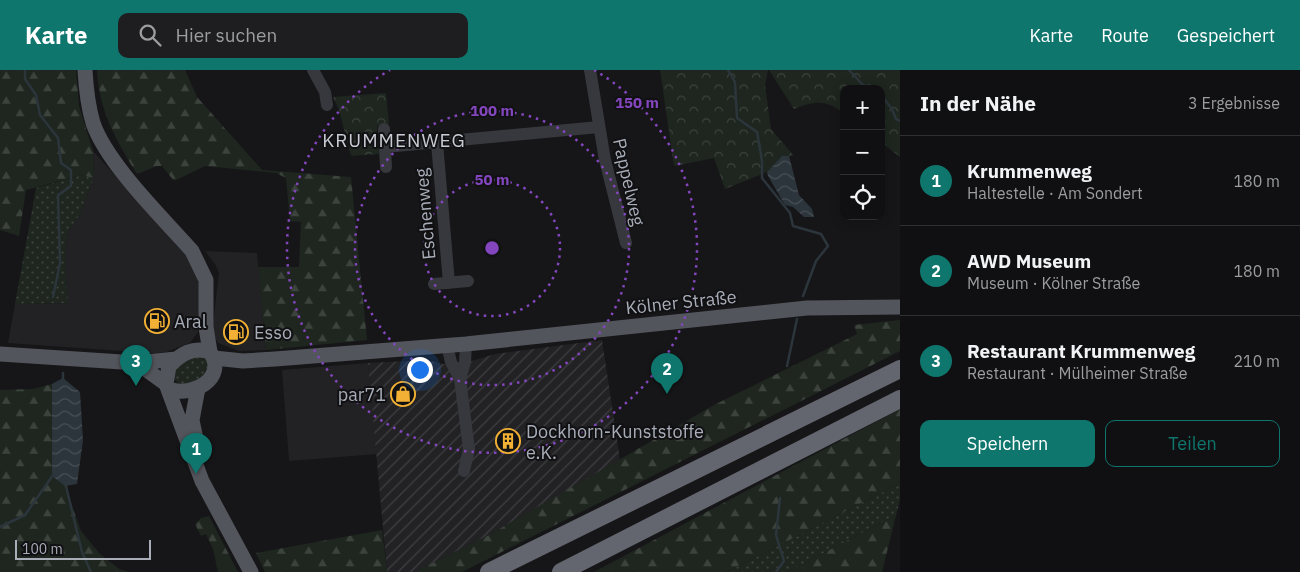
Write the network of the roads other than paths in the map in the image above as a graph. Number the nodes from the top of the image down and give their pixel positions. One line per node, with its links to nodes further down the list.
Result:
1 (85, 70): 15 (main road)
2 (313, 70): 4 (street)
3 (590, 70): 5 (street, Pappelweg)
4 (326, 105)
5 (599, 127): 7 (street, Eschenweg); 10 (street, Pappelweg)
6 (384, 129): 8 (street, Eschenweg)
7 (437, 143): 8 (street, Eschenweg); 12 (street, Eschenweg)
8 (385, 147): 9 (street, Eschenweg)
9 (386, 167)
10 (626, 243)
11 (468, 281): 12 (street, Eschenweg)
12 (449, 283): 13 (street, Eschenweg)
13 (434, 284)
14 (900, 307): 16 (main road, Kölner Straße)
15 (206, 327): 18 (main road); 20 (main road)
16 (466, 344): 17 (main road, Kölner Straße); 26 (street)
17 (447, 345): 22 (main road, Kölner Straße); 26 (street)
18 (194, 350): 20 (main road); 21 (main road)
19 (0, 354): 23 (main road)
20 (212, 355): 22 (main road, Kölner Straße); 25 (main road)
21 (176, 359): 23 (main road); 27 (main road)
22 (243, 361): 25 (main road, Kölner Straße)
23 (137, 363): 27 (main road)
24 (900, 369): 33 (highway)
25 (213, 376): 28 (main road)
26 (460, 379): 30 (street)
27 (168, 386): 28 (main road); 31 (main road)
28 (198, 388): 31 (main road)
29 (900, 399): 34 (highway)
30 (464, 471)
31 (216, 505): 32 (main road)
32 (250, 572)
33 (489, 572)
34 (561, 572)

